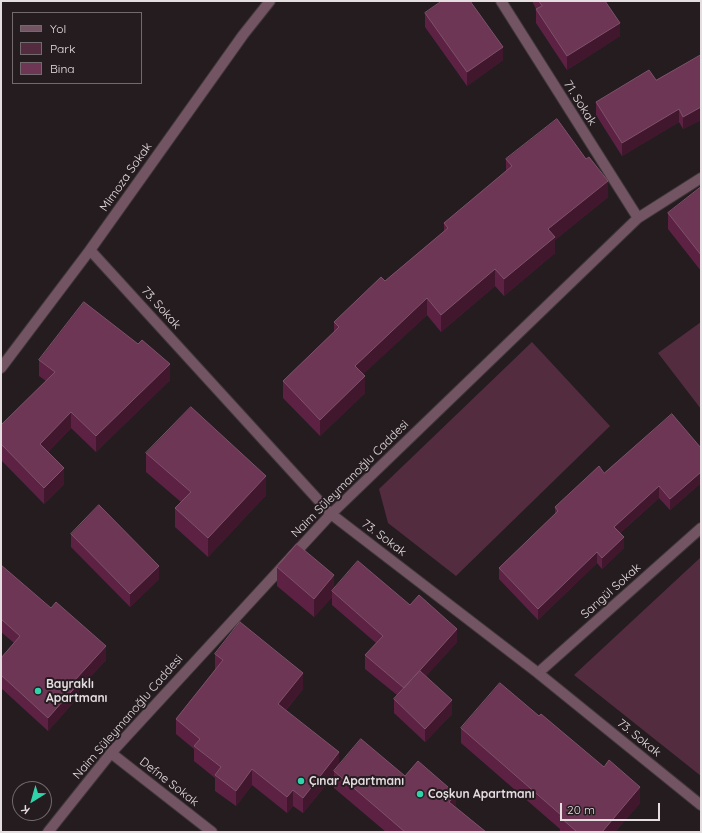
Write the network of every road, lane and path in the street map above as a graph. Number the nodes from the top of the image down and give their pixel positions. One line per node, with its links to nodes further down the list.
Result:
1 (270, 1): 5 (street, Mimoza Sokak)
2 (501, 1): 4 (street, 71. Sokak)
3 (701, 178): 4 (street, Naim Süleymanoğlu Caddesi)
4 (638, 218): 7 (street, Naim Süleymanoğlu Caddesi)
5 (90, 250): 6 (street, Mimoza Sokak); 7 (street, 73. Sokak)
6 (1, 368)
7 (331, 514): 9 (street, 73. Sokak); 10 (street, Naim Süleymanoğlu Caddesi)
8 (701, 528): 9 (street, Sarıgül Sokak)
9 (538, 673): 11 (street, 73. Sokak)
10 (111, 753): 12 (street, Naim Süleymanoğlu Caddesi); 13 (street, Defne Sokak)
11 (701, 805)
12 (48, 832)
13 (212, 832)

